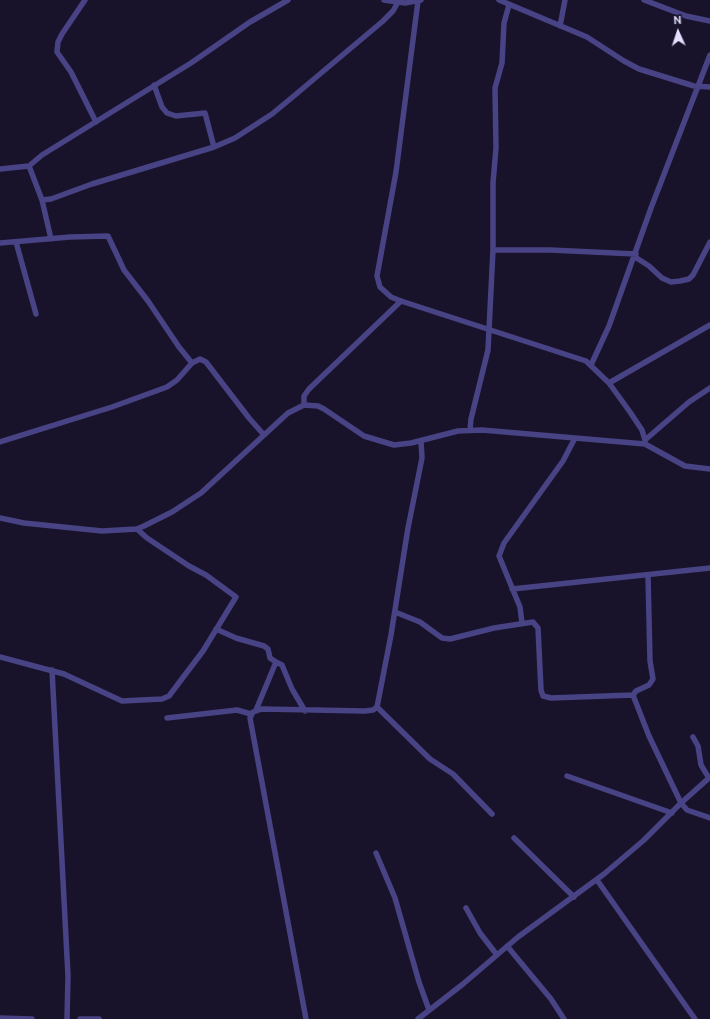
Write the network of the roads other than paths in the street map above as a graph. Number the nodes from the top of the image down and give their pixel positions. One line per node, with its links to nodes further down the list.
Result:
1 (85, 0): 16 (street)
2 (288, 0): 13 (street)
3 (384, 0): 8 (street)
4 (420, 0): 8 (street); 27 (street)
5 (499, 0): 9 (street)
6 (565, 0): 11 (street)
7 (644, 0): 10 (street)
8 (394, 1): 17 (street)
9 (509, 5): 11 (street); 25 (street)
10 (710, 21)
11 (560, 26): 14 (street)
12 (710, 55): 14 (street)
13 (154, 85): 16 (street); 17 (street)
14 (699, 86): 15 (street); 26 (street)
15 (710, 87)
16 (96, 122): 18 (street)
17 (214, 147): 20 (street)
18 (29, 166): 19 (street); 20 (street)
19 (0, 169)
20 (42, 200): 21 (street)
21 (51, 239): 22 (street); 31 (street)
22 (16, 242): 24 (street); 28 (street)
23 (710, 242): 26 (street)
24 (0, 243)
25 (493, 250): 26 (street); 30 (street)
26 (636, 255): 32 (street)
27 (401, 301): 30 (street); 35 (street)
28 (36, 314)
29 (710, 325): 33 (street)
30 (489, 329): 32 (street); 36 (street)
31 (192, 363): 37 (street); 40 (street)
32 (591, 364): 33 (street)
33 (609, 383): 41 (street)
34 (710, 388): 41 (street)
35 (304, 405): 37 (street); 39 (street)
36 (470, 430): 38 (street); 39 (street)
37 (264, 435): 44 (street)
38 (575, 438): 41 (street); 47 (street)
39 (421, 441): 48 (street)
40 (0, 442)
41 (645, 442): 42 (street)
42 (710, 469)
43 (0, 518): 44 (street)
44 (138, 529): 50 (street)
45 (710, 568): 46 (street)
46 (648, 575): 47 (street); 54 (street)
47 (512, 588): 49 (street)
48 (395, 612): 49 (street); 55 (street)
49 (522, 623): 54 (street)
50 (216, 629): 52 (street); 53 (street)
51 (0, 657): 53 (street)
52 (276, 662): 56 (street); 57 (street)
53 (52, 670): 77 (street)
54 (632, 695): 63 (street)
55 (377, 707): 57 (street); 65 (street)
56 (256, 710): 57 (street); 58 (street)
57 (305, 711)
58 (251, 714): 59 (street); 80 (street)
59 (167, 718)
60 (693, 737): 62 (street)
61 (567, 776): 64 (street)
62 (709, 778): 63 (street)
63 (681, 803): 64 (street); 66 (street)
64 (672, 813): 69 (street)
65 (492, 814)
66 (710, 818)
67 (514, 838): 70 (street)
68 (376, 853): 74 (street)
69 (596, 880): 70 (street); 83 (street)
70 (574, 897): 72 (street)
71 (466, 908): 73 (street)
72 (508, 946): 73 (street); 82 (street)
73 (497, 955): 74 (street)
74 (429, 1010): 81 (street)
75 (0, 1018): 76 (street)
76 (32, 1019)
77 (67, 1019)
78 (80, 1019): 79 (street)
79 (99, 1019)
80 (306, 1019)
81 (418, 1019)
82 (564, 1019)
83 (695, 1019)

